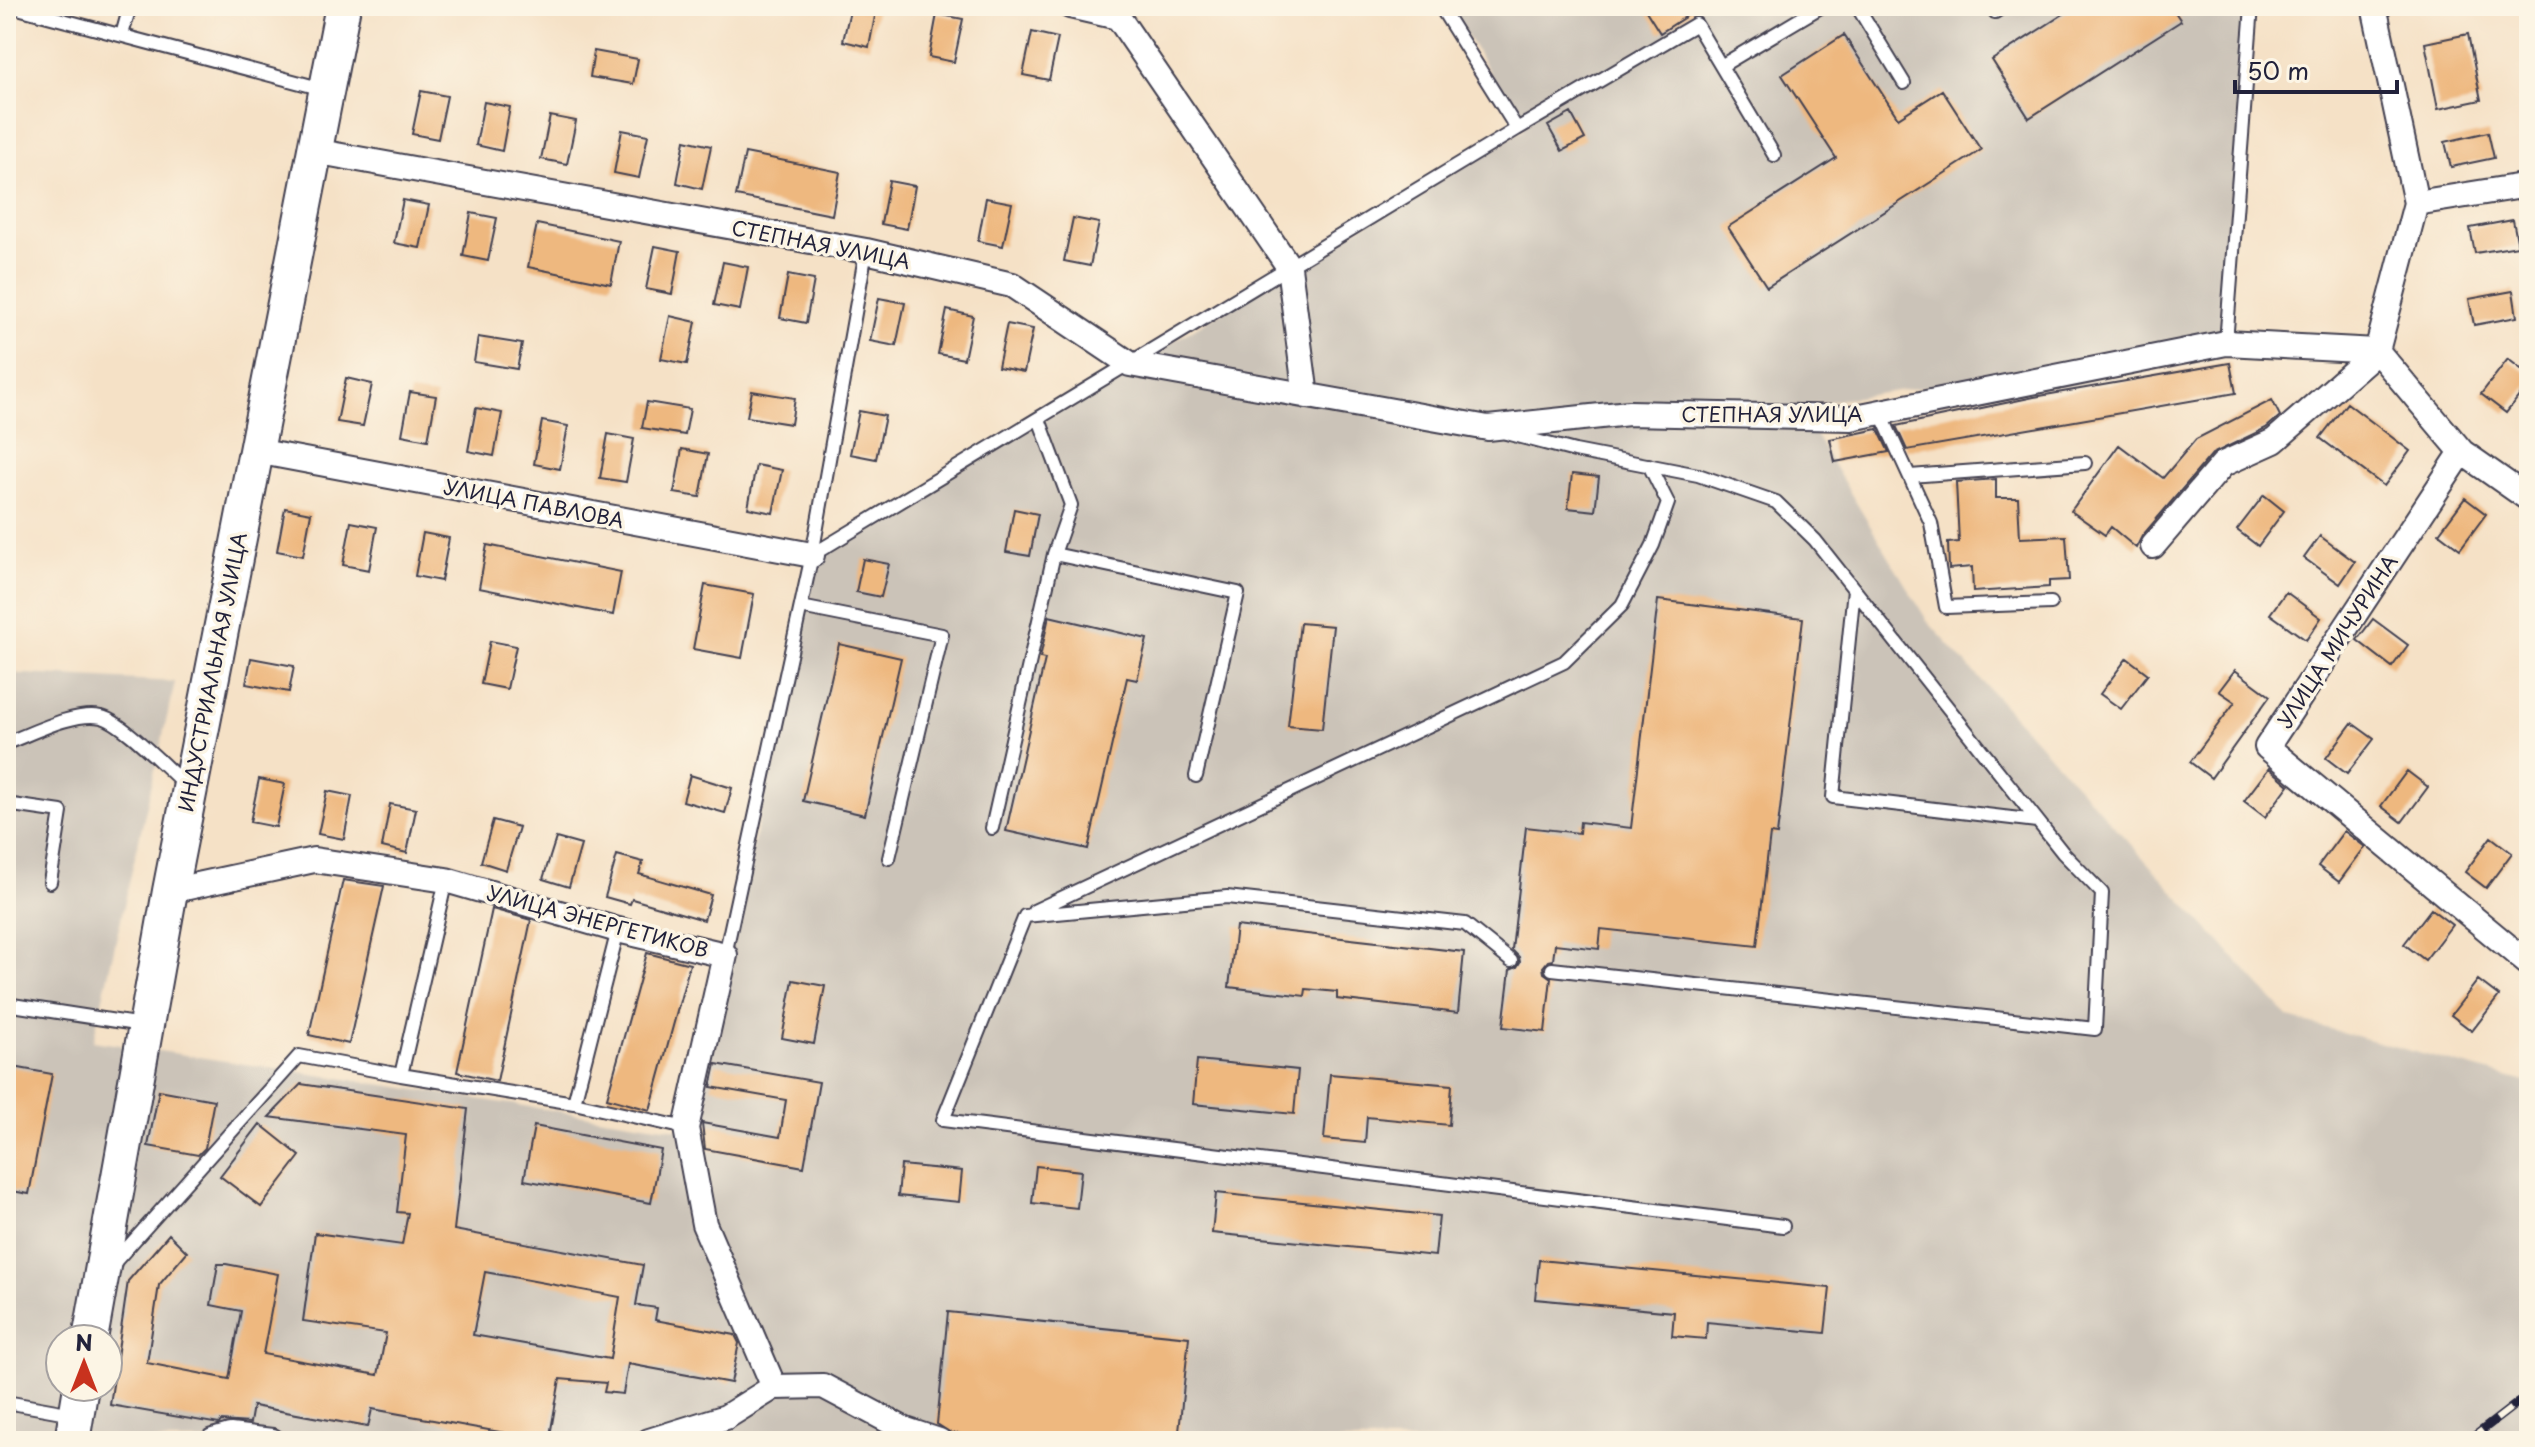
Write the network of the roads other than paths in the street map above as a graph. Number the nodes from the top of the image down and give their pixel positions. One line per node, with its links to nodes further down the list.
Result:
1 (10, 6): 10 (lane)
2 (130, 6): 10 (lane)
3 (343, 6): 13 (street, ИНДУСТРИАЛЬНАЯ УЛИЦА)
4 (1070, 6): 20 (street)
5 (1440, 6): 14 (lane)
6 (1822, 6): 11 (lane)
7 (1857, 6): 12 (lane)
8 (2252, 6): 21 (lane)
9 (2374, 6): 18 (street)
10 (122, 35): 13 (lane)
11 (1721, 66): 14 (lane); 16 (lane)
12 (1904, 83)
13 (326, 90): 15 (street, ИНДУСТРИАЛЬНАЯ УЛИЦА)
14 (1517, 129): 20 (lane)
15 (314, 151): 19 (street, СТЕПНАЯ УЛИЦА); 28 (street, ИНДУСТРИАЛЬНАЯ УЛИЦА)
16 (1774, 155)
17 (2529, 185): 18 (street)
18 (2416, 203): 22 (street)
19 (866, 251): 23 (street, СТЕПНАЯ УЛИЦА); 36 (lane)
20 (1289, 267): 23 (lane); 24 (street)
21 (2226, 343): 22 (street, СТЕПНАЯ УЛИЦА); 25 (street, СТЕПНАЯ УЛИЦА)
22 (2377, 351): 29 (street); 34 (street)
23 (1130, 364): 24 (street, СТЕПНАЯ УЛИЦА); 26 (lane)
24 (1306, 396): 27 (street, СТЕПНАЯ УЛИЦА)
25 (1880, 412): 27 (street, СТЕПНАЯ УЛИЦА); 32 (lane)
26 (1039, 419): 35 (lane); 36 (lane)
27 (1488, 428): 31 (lane)
28 (256, 451): 36 (street, УЛИЦА ПАВЛОВА); 42 (street, ИНДУСТРИАЛЬНАЯ УЛИЦА)
29 (2462, 452): 33 (street); 54 (street, УЛИЦА МИЧУРИНА)
30 (2085, 463): 32 (lane)
31 (1649, 465): 37 (lane); 50 (lane)
32 (1910, 476): 38 (lane)
33 (2529, 499)
34 (2153, 546)
35 (1054, 554): 41 (lane); 45 (lane)
36 (812, 555): 39 (lane)
37 (1854, 589): 44 (lane); 44 (lane)
38 (2051, 603)
39 (801, 607): 46 (lane); 52 (lane)
40 (6, 743): 42 (lane)
41 (1196, 776)
42 (190, 788): 49 (street, ИНДУСТРИАЛЬНАЯ УЛИЦА)
43 (6, 804): 48 (lane)
44 (2037, 821): 55 (lane)
45 (992, 828)
46 (889, 858)
47 (446, 880): 49 (street, УЛИЦА ЭНЕРГЕТИКОВ); 51 (street, УЛИЦА ЭНЕРГЕТИКОВ); 58 (lane)
48 (50, 882)
49 (170, 891): 57 (street, ИНДУСТРИАЛЬНАЯ УЛИЦА)
50 (1025, 916): 53 (lane); 61 (lane)
51 (618, 930): 52 (street, УЛИЦА ЭНЕРГЕТИКОВ); 59 (lane)
52 (725, 955): 60 (street, УЛИЦА ЭНЕРГЕТИКОВ)
53 (1511, 961)
54 (2529, 964)
55 (1552, 969)
56 (6, 1004): 57 (lane)
57 (146, 1026): 62 (street, ИНДУСТРИАЛЬНАЯ УЛИЦА)
58 (401, 1075): 59 (lane); 62 (lane)
59 (574, 1103): 60 (lane)
60 (686, 1128): 64 (street, УЛИЦА ЭНЕРГЕТИКОВ)
61 (1783, 1226)
62 (102, 1277): 63 (street, ИНДУСТРИАЛЬНАЯ УЛИЦА)
63 (93, 1323)
64 (774, 1387): 69 (street); 70 (street)
65 (6, 1402): 66 (lane)
66 (76, 1414)
67 (213, 1441): 68 (street)
68 (272, 1441)
69 (649, 1441)
70 (939, 1441)

